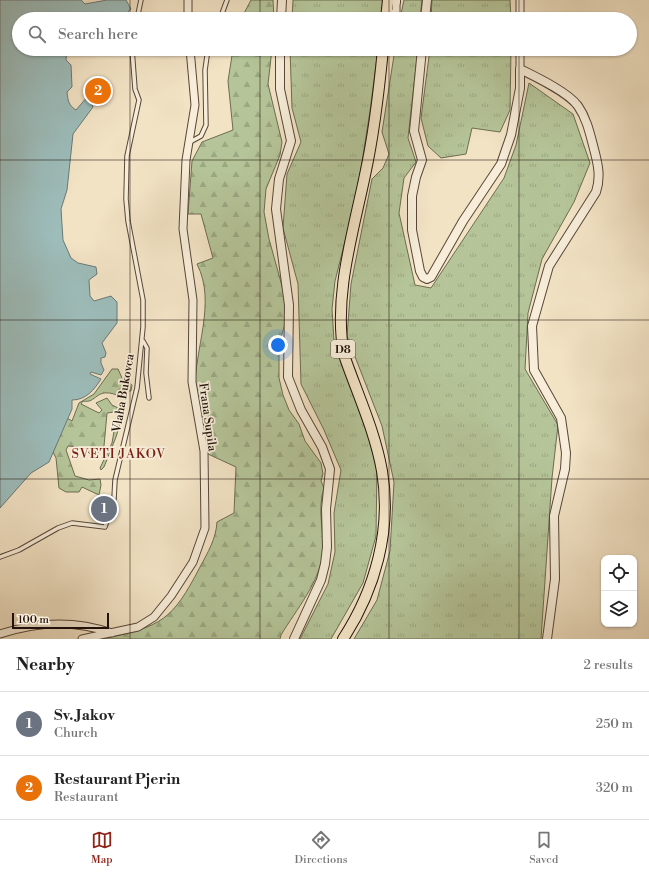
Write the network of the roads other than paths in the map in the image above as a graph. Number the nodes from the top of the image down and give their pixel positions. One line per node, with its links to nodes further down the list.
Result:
1 (141, 0): 8 (lane)
2 (188, 0): 9 (street)
3 (227, 0): 10 (lane)
4 (282, 0): 11 (street)
5 (427, 0): 13 (street)
6 (520, 0): 14 (street)
7 (393, 1): 12 (main road)
8 (138, 12)
9 (188, 12)
10 (223, 12)
11 (281, 12)
12 (389, 12)
13 (426, 12)
14 (520, 12)
15 (132, 56): 24 (lane, Vlaha Bukovca)
16 (190, 56): 23 (street, Frana Supila)
17 (207, 56): 23 (lane)
18 (280, 56): 30 (street)
19 (383, 56): 31 (main road, D8)
20 (421, 56): 22 (street)
21 (520, 56): 22 (street)
22 (520, 69): 32 (street)
23 (190, 142): 27 (street, Frana Supila)
24 (142, 340): 25 (lane, Vlaha Bukovca); 26 (lane, Vlaha Bukovca)
25 (149, 398)
26 (0, 557)
27 (112, 633): 28 (street, Frana Supila); 29 (street)
28 (0, 634)
29 (82, 639)
30 (294, 639)
31 (343, 639)
32 (547, 639)

